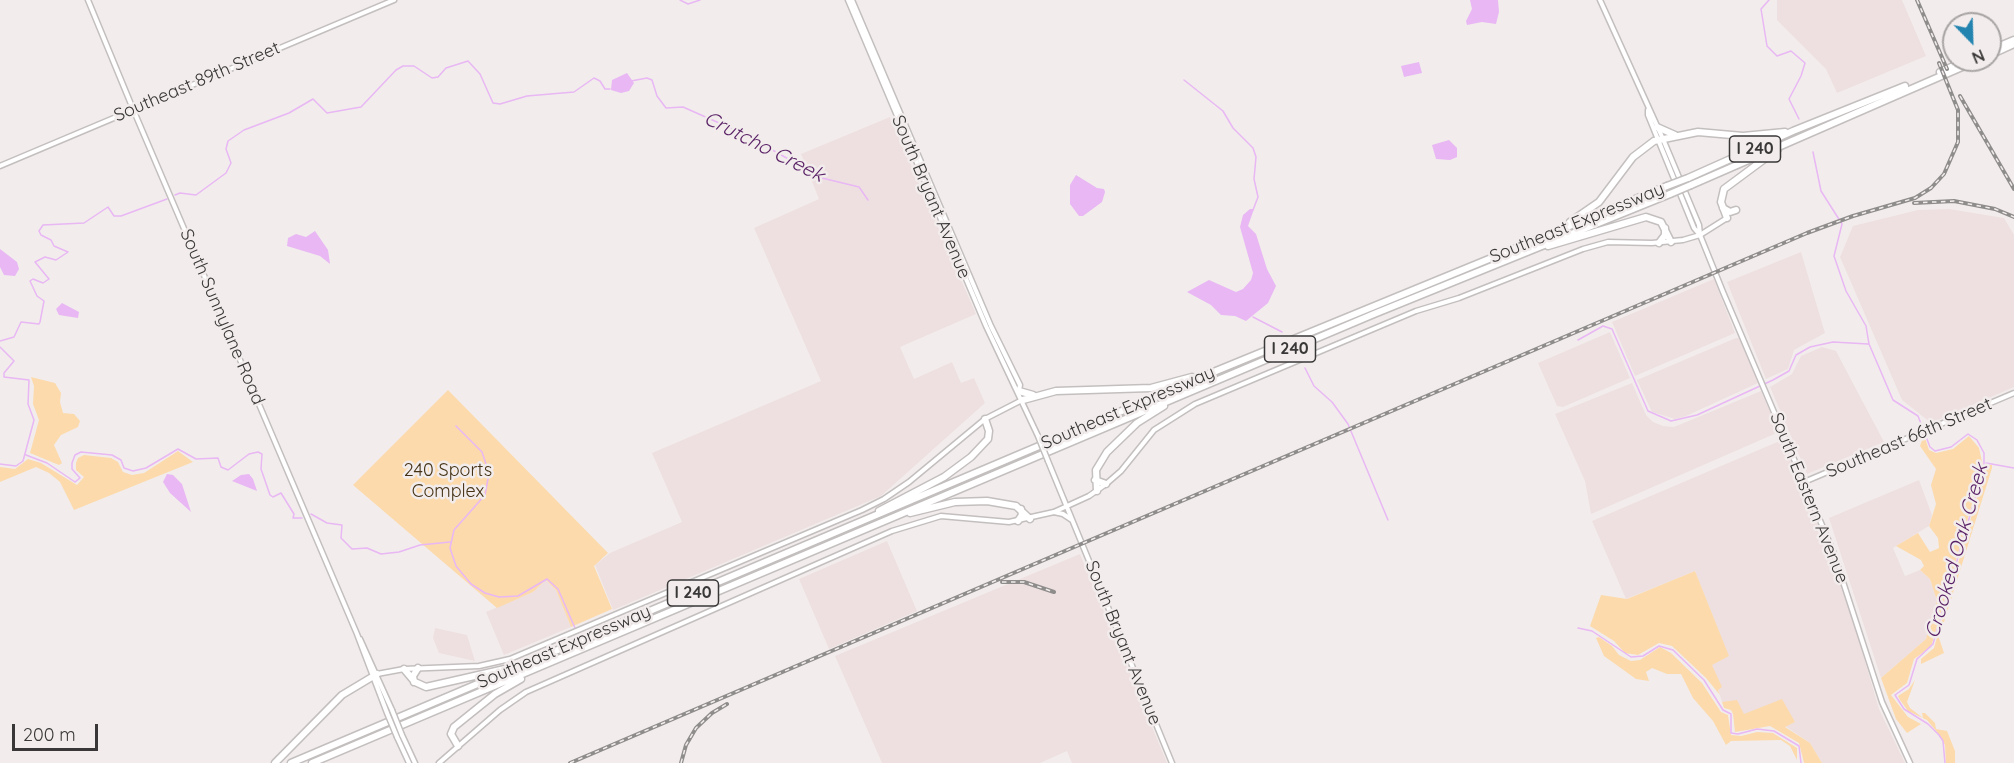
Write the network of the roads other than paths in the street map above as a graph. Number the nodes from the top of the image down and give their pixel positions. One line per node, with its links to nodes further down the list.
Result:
1 (88, 0): 8 (street, South Sunnylane Road)
2 (394, 0): 8 (street, Southeast 89th Street)
3 (848, 0): 16 (street, South Bryant Avenue)
4 (852, 0): 16 (street, South Bryant Avenue)
5 (1600, 0): 9 (street, South Eastern Avenue)
6 (1942, 70): 11 (highway, Southeast Expressway / I 240)
7 (1950, 72): 14 (highway, Southeast Expressway / I 240)
8 (133, 110): 15 (street, Southeast 89th Street); 49 (street, South Sunnylane Road)
9 (1648, 110): 10 (street, South Eastern Avenue); 13 (street, South Eastern Avenue)
10 (1657, 127): 12 (highway); 13 (street, South Eastern Avenue)
11 (1793, 131): 12 (highway); 21 (highway, Southeast Expressway / I 240, bridge)
12 (1676, 135): 13 (highway)
13 (1661, 140): 21 (highway); 22 (street, South Eastern Avenue)
14 (1787, 142): 17 (highway); 25 (highway, Southeast Expressway / I 240, bridge)
15 (0, 166)
16 (936, 201): 28 (street, South Bryant Avenue)
17 (1723, 208): 18 (highway); 19 (highway)
18 (1736, 210)
19 (1727, 218): 22 (street)
20 (1665, 228): 23 (highway); 24 (highway); 25 (highway)
21 (1549, 234): 26 (highway, Southeast Expressway / I 240)
22 (1700, 235): 23 (street); 34 (street, South Eastern Avenue)
23 (1671, 242): 24 (street)
24 (1659, 243): 35 (street)
25 (1530, 250): 27 (highway, Southeast Expressway / I 240)
26 (1216, 371): 30 (highway); 43 (highway, Southeast Expressway / I 240)
27 (1199, 387): 33 (highway); 40 (highway, Southeast Expressway / I 240)
28 (1019, 391): 30 (highway); 31 (street, South Bryant Avenue)
29 (2014, 393): 34 (street, Southeast 66th Street)
30 (1036, 395): 31 (highway)
31 (1023, 400): 32 (street); 37 (street, South Bryant Avenue, bridge)
32 (985, 419): 43 (highway); 48 (street)
33 (1095, 480): 35 (highway); 36 (highway)
34 (1804, 482): 60 (street, South Eastern Avenue)
35 (1106, 484): 36 (street)
36 (1097, 491): 37 (street)
37 (1068, 506): 39 (street); 44 (street, South Bryant Avenue)
38 (1021, 508): 40 (highway); 41 (highway); 42 (highway)
39 (1054, 512): 41 (street); 44 (street)
40 (890, 518): 45 (highway, Southeast Expressway / I 240)
41 (1030, 519): 42 (street)
42 (1017, 521): 52 (street)
43 (860, 522): 46 (highway, Southeast Expressway / I 240)
44 (1074, 523): 59 (street, South Bryant Avenue)
45 (571, 653): 52 (highway); 55 (highway, Southeast Expressway / I 240)
46 (526, 664): 50 (highway); 54 (highway, Southeast Expressway / I 240)
47 (404, 669): 48 (street); 49 (street); 50 (highway)
48 (418, 669): 50 (highway)
49 (374, 675): 51 (street, South Sunnylane Road, bridge); 53 (highway)
50 (414, 682)
51 (400, 736): 56 (street, South Sunnylane Road); 57 (street, South Sunnylane Road)
52 (458, 746): 58 (street)
53 (275, 763)
54 (291, 763)
55 (312, 763)
56 (409, 763)
57 (415, 763)
58 (439, 763)
59 (1172, 763)
60 (1910, 763)

